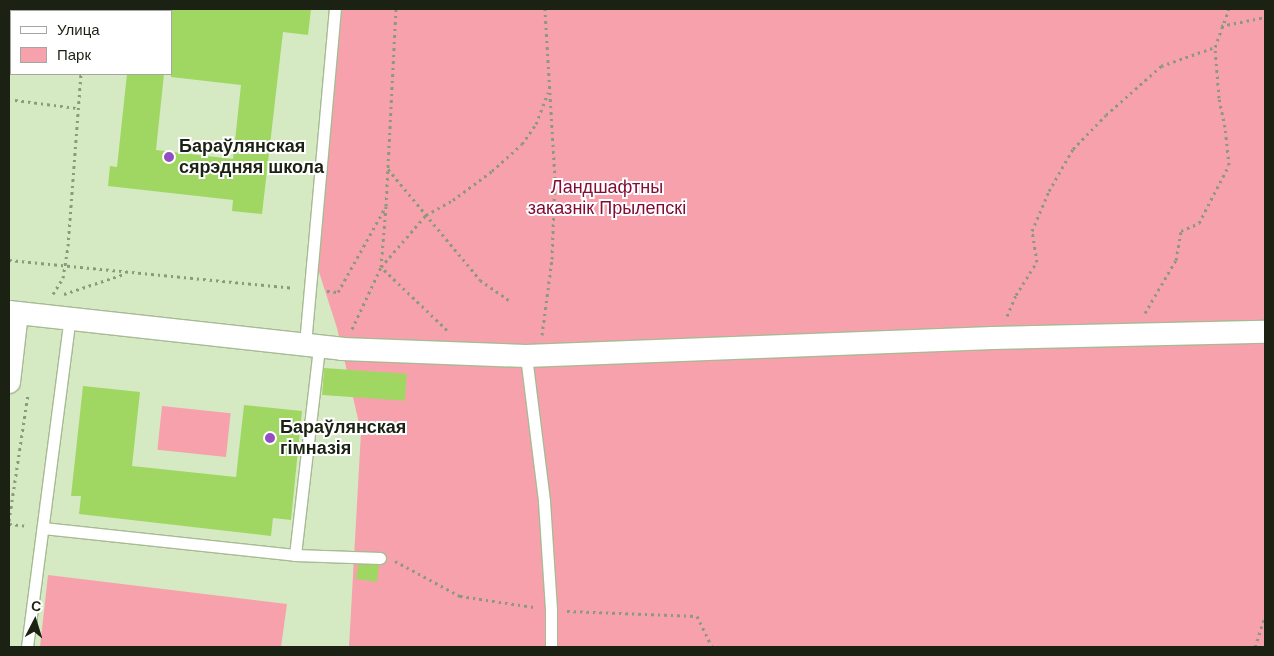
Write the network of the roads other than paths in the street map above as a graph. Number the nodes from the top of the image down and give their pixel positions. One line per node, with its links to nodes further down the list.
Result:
1 (335, 9): 5 (lane)
2 (13, 312): 3 (street); 7 (street)
3 (70, 318): 5 (street); 8 (lane)
4 (1265, 332): 6 (street)
5 (312, 345): 6 (street); 9 (lane)
6 (530, 347): 12 (lane)
7 (9, 382)
8 (43, 528): 9 (lane); 11 (lane)
9 (295, 554): 10 (lane)
10 (380, 558)
11 (27, 647)
12 (551, 647)

